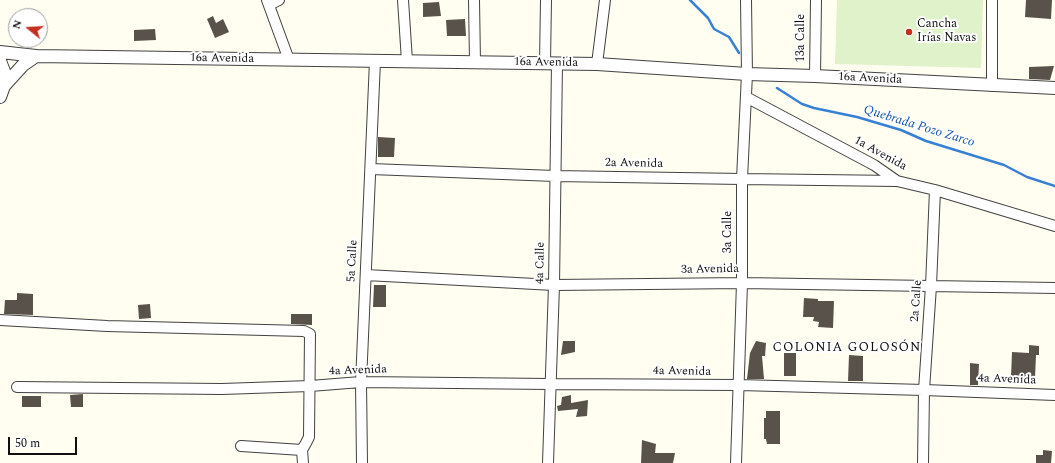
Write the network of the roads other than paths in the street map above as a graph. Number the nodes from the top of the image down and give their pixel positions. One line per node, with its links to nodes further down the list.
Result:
1 (279, 0): 9 (street)
2 (403, 0): 15 (street)
3 (474, 0): 16 (street)
4 (546, 0): 17 (street)
5 (605, 0): 19 (street)
6 (746, 0): 20 (street, 3a Calle)
7 (816, 0): 21 (street, 13a Calle)
8 (992, 0): 22 (street)
9 (268, 2): 12 (street)
10 (0, 52): 11 (street, 16a Avenida)
11 (36, 56): 12 (street, 16a Avenida); 24 (street)
12 (289, 60): 14 (street, 16a Avenida)
13 (0, 61): 24 (street)
14 (375, 61): 15 (street, 16a Avenida); 26 (street, 5a Calle)
15 (407, 61): 16 (street, 16a Avenida)
16 (475, 62): 17 (street, 16a Avenida)
17 (545, 63): 18 (street, 16a Avenida)
18 (557, 63): 19 (street, 16a Avenida); 27 (street, 4a Calle)
19 (597, 64): 20 (street, 16a Avenida)
20 (747, 74): 21 (street, 16a Avenida); 25 (street, 3a Calle)
21 (815, 76): 22 (street, 16a Avenida)
22 (992, 86): 23 (street, 16a Avenida)
23 (1055, 88)
24 (2, 92)
25 (746, 98): 28 (street, 3a Calle); 29 (street, 1a Avenida)
26 (371, 169): 27 (street, 2a Avenida); 32 (street, 5a Calle)
27 (556, 176): 28 (street, 2a Avenida); 34 (street, 4a Calle)
28 (742, 179): 29 (street, 2a Avenida); 33 (street, 3a Calle)
29 (897, 181): 30 (street, 1a Avenida)
30 (935, 190): 31 (street, 1a Avenida); 35 (street, 2a Calle)
31 (1055, 226)
32 (366, 275): 34 (street, 3a Avenida); 38 (street, 5a Calle)
33 (742, 283): 34 (street, 3a Avenida); 35 (street, 3a Avenida); 40 (street, 3a Calle)
34 (554, 285): 39 (street, 4a Calle)
35 (931, 286): 36 (street, 3a Avenida); 43 (street, 2a Calle)
36 (1055, 288)
37 (0, 320): 42 (street)
38 (361, 382): 39 (street, 4a Avenida); 42 (street, 4a Avenida); 48 (street, 5a Calle)
39 (550, 384): 40 (street, 4a Avenida); 49 (street, 4a Calle)
40 (739, 385): 43 (street, 4a Avenida); 50 (street, 3a Calle)
41 (17, 386): 42 (street, 4a Avenida)
42 (310, 386): 46 (street)
43 (924, 390): 44 (street, 4a Avenida); 51 (street, 2a Calle)
44 (1055, 395)
45 (241, 446): 46 (street)
46 (302, 450): 47 (street)
47 (303, 463)
48 (362, 463)
49 (548, 463)
50 (736, 463)
51 (923, 463)

